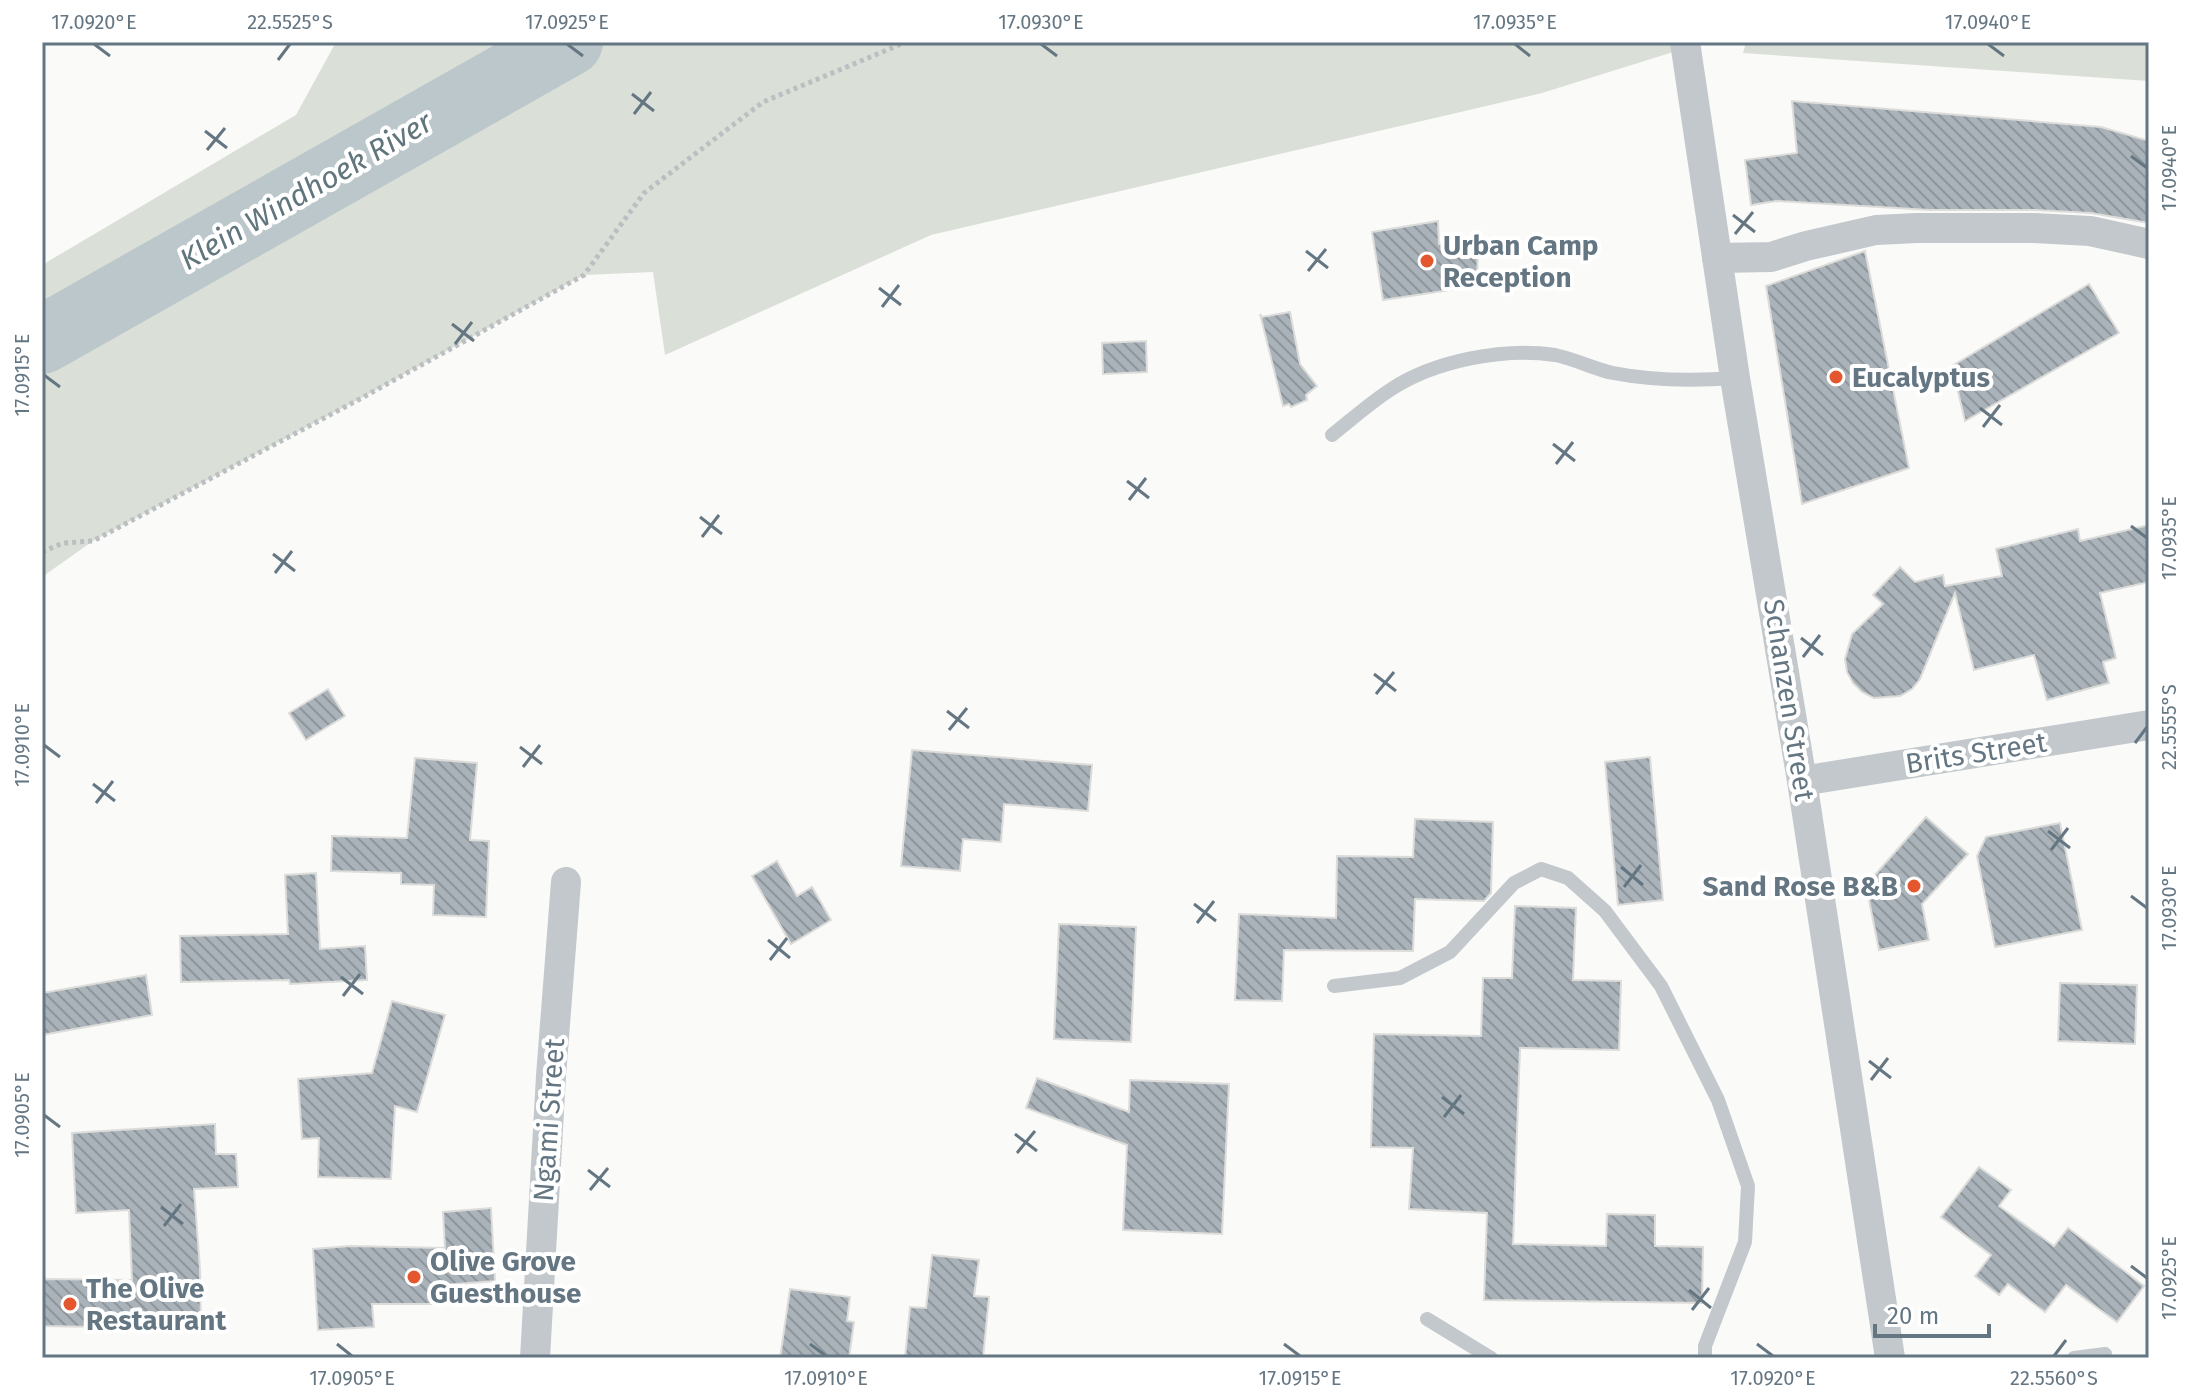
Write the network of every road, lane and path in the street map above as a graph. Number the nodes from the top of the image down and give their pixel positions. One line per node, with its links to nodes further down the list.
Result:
1 (906, 42): 7 (path)
2 (1685, 42): 4 (street, Schanzen Street)
3 (2149, 244): 4 (street)
4 (1717, 258): 5 (street, Schanzen Street)
5 (1735, 378): 6 (lane); 9 (street, Schanzen Street)
6 (1332, 435)
7 (42, 552)
8 (2149, 725): 9 (street, Brits Street)
9 (1802, 781): 17 (street, Schanzen Street)
10 (566, 882): 14 (street, Ngami Street)
11 (1334, 986): 16 (lane)
12 (1427, 1319): 15 (lane)
13 (2105, 1354): 18 (lane)
14 (535, 1358)
15 (1491, 1358)
16 (1705, 1358)
17 (1890, 1358)
18 (2074, 1358)

